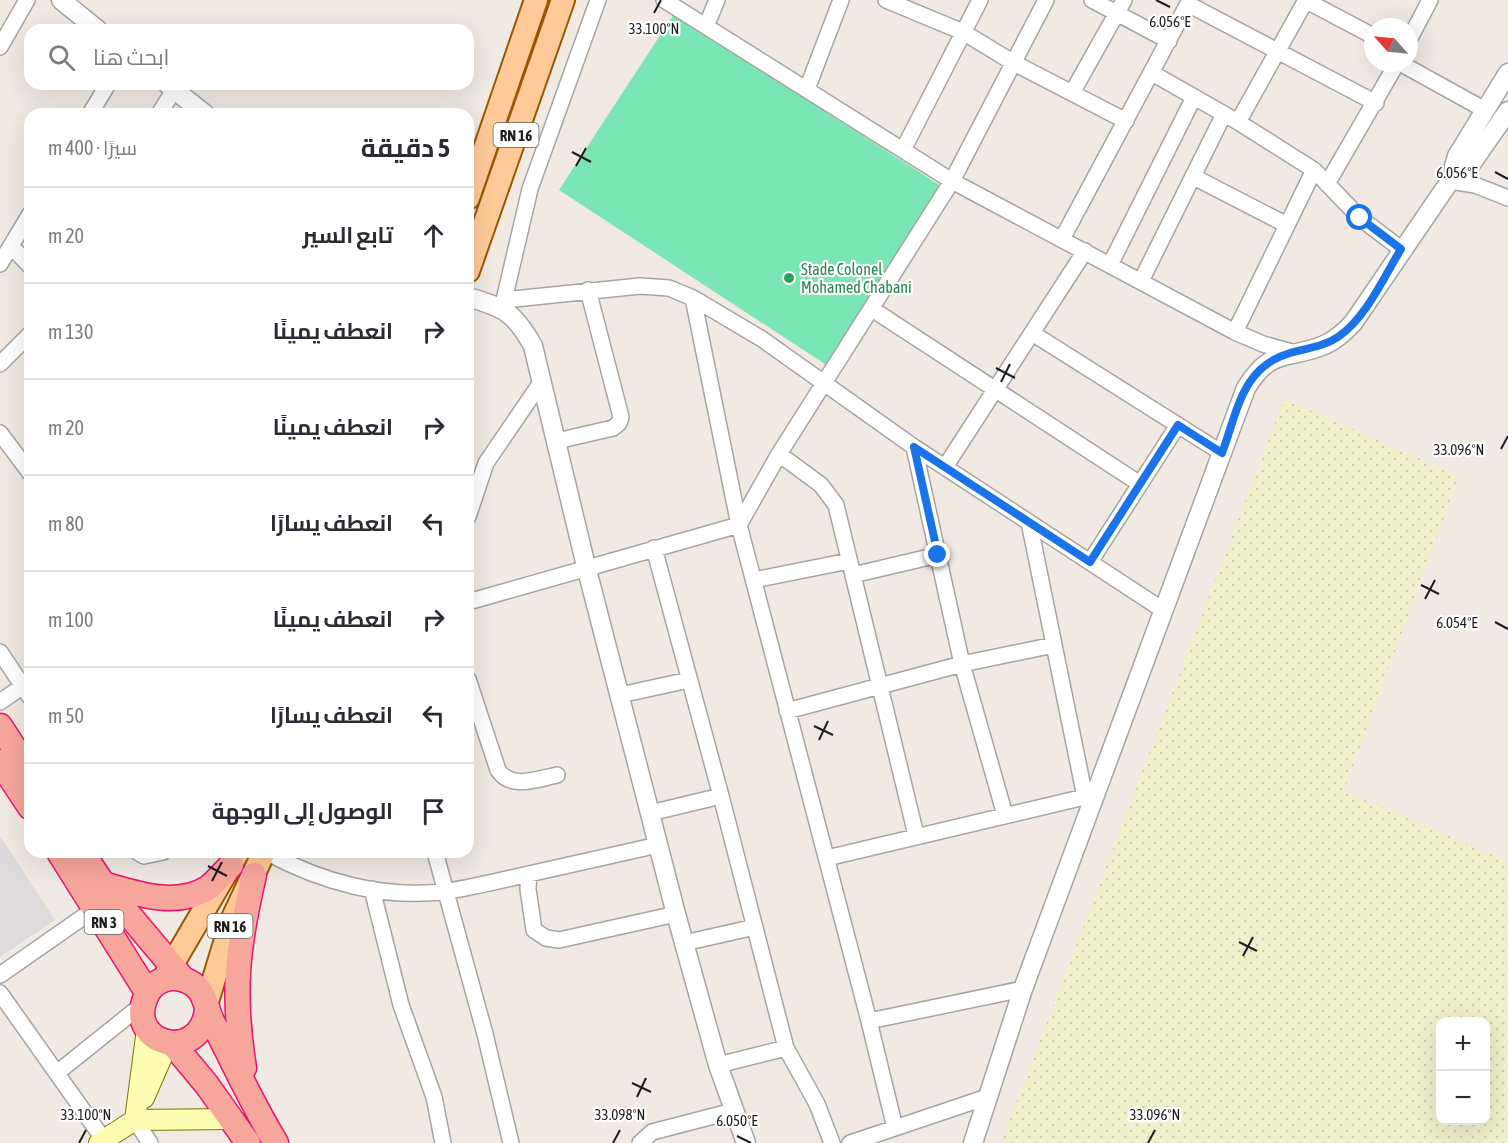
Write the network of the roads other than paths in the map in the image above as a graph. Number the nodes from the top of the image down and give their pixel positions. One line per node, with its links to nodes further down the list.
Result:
1 (27, 0): 23 (street)
2 (61, 0): 18 (street)
3 (536, 0): 49 (main road, RN 16)
4 (563, 0): 59 (main road, RN 16)
5 (598, 0): 67 (street)
6 (664, 0): 19 (street)
7 (717, 0): 19 (street)
8 (841, 0): 33 (street)
9 (886, 0): 21 (street)
10 (980, 0): 21 (street)
11 (1046, 0): 25 (street)
12 (1092, 0): 16 (street)
13 (1305, 0): 20 (street); 24 (street)
14 (1428, 1): 17 (street)
15 (1189, 2): 22 (street); 24 (street)
16 (1121, 6): 22 (street); 34 (street)
17 (1418, 22)
18 (91, 24)
19 (707, 24): 33 (street)
20 (1364, 31)
21 (963, 32): 25 (street); 45 (street)
22 (1169, 41): 28 (street)
23 (0, 47)
24 (1278, 52): 36 (street); 44 (street)
25 (1014, 63): 34 (street); 50 (street)
26 (1394, 72): 36 (street)
27 (1415, 72): 40 (street)
28 (1152, 73): 35 (street); 43 (street)
29 (1507, 76): 40 (street)
30 (104, 90): 37 (street)
31 (170, 90): 38 (street)
32 (175, 90): 39 (street)
33 (807, 90): 45 (street)
34 (1072, 93): 43 (street)
35 (1194, 97): 42 (street); 62 (street)
36 (1376, 103): 51 (street)
37 (94, 108)
38 (162, 108)
39 (197, 108)
40 (1485, 110): 48 (street)
41 (1508, 111): 48 (street)
42 (1224, 114): 44 (street); 47 (street)
43 (1126, 121): 55 (street)
44 (1238, 122): 46 (street)
45 (903, 150): 50 (street)
46 (1314, 170): 51 (street); 54 (street)
47 (1194, 177): 54 (street); 63 (street)
48 (1452, 178): 52 (street); 57 (street)
49 (474, 181)
50 (952, 181): 55 (street); 68 (street)
51 (1328, 184): 57 (street)
52 (1508, 198)
53 (24, 224): 56 (street)
54 (1287, 225): 69 (street)
55 (1062, 239): 58 (street)
56 (11, 246): 60 (street); 61 (street)
57 (1401, 249): 72 (street)
58 (1085, 251): 62 (street); 70 (street)
59 (474, 254)
60 (24, 260)
61 (0, 264)
62 (1110, 265): 63 (street)
63 (1141, 281): 69 (street)
64 (588, 290): 66 (street); 67 (street); 79 (street)
65 (474, 298): 67 (street)
66 (693, 298): 75 (street); 88 (street)
67 (501, 303): 74 (street)
68 (872, 309): 75 (street); 76 (street)
69 (1235, 332): 72 (street)
70 (1032, 333): 76 (street); 77 (street)
71 (24, 340): 73 (street)
72 (1292, 352): 81 (street)
73 (0, 364)
74 (542, 381): 79 (street); 86 (street)
75 (824, 384): 80 (street); 82 (street)
76 (995, 390): 84 (street); 85 (street)
77 (1178, 425): 81 (street); 85 (street)
78 (0, 433): 83 (street)
79 (557, 441): 92 (street)
80 (914, 447): 84 (street); 90 (street)
81 (1222, 453): 96 (street)
82 (779, 454): 88 (street); 93 (street)
83 (24, 465)
84 (945, 467): 87 (street)
85 (1140, 484): 91 (street)
86 (474, 499)
87 (1029, 522): 91 (street); 97 (street)
88 (739, 525): 89 (street); 94 (street)
89 (654, 548): 92 (street); 100 (street)
90 (938, 555): 93 (street); 99 (street)
91 (1090, 562): 96 (street)
92 (586, 566): 95 (street); 104 (street)
93 (851, 568): 94 (street); 102 (street)
94 (754, 579): 107 (street)
95 (474, 600)
96 (1163, 610): 113 (street)
97 (1054, 645): 99 (street); 113 (street)
98 (0, 652): 101 (street)
99 (962, 664): 102 (street); 116 (street)
100 (689, 680): 104 (street); 112 (street)
101 (24, 683)
102 (880, 688): 107 (street); 117 (street)
103 (24, 690): 106 (street)
104 (620, 695): 115 (street)
105 (474, 697): 111 (street)
106 (0, 702)
107 (787, 711): 125 (street)
108 (0, 726): 110 (highway)
109 (0, 762): 114 (highway)
110 (24, 763)
111 (557, 775)
112 (721, 796): 115 (street); 133 (street)
113 (1090, 796): 116 (street); 137 (street)
114 (24, 798)
115 (650, 813): 118 (street)
116 (1005, 815): 117 (street)
117 (916, 835): 125 (street)
118 (658, 845): 126 (street); 132 (street)
119 (64, 858): 131 (highway, RN 3)
120 (86, 858): 128 (highway, RN 3)
121 (234, 858): 128 (highway); 136 (main road, RN 16)
122 (262, 858): 127 (main road, RN 16)
123 (277, 858): 129 (street)
124 (437, 858): 130 (street)
125 (827, 858): 140 (street)
126 (529, 874): 130 (street); 132 (street)
127 (254, 875): 139 (main road, RN 16); 146 (highway)
128 (103, 884): 136 (highway, RN 3)
129 (372, 889): 130 (street); 156 (street)
130 (447, 891): 157 (street)
131 (96, 908): 135 (street); 136 (highway, RN 3)
132 (676, 914): 134 (street)
133 (755, 927): 134 (street); 143 (street)
134 (684, 943): 144 (street)
135 (0, 975)
136 (162, 984): 139 (highway); 141 (highway); 145 (street)
137 (1023, 989): 140 (street); 147 (street)
138 (0, 993): 145 (street)
139 (206, 1007): 142 (highway); 146 (highway)
140 (869, 1021): 151 (street)
141 (147, 1029): 142 (highway); 150 (main road)
142 (170, 1043): 149 (highway); 150 (main road)
143 (786, 1048): 144 (street); 160 (street)
144 (718, 1065): 148 (street)
145 (58, 1072): 152 (street)
146 (247, 1088): 155 (highway)
147 (987, 1097): 151 (street); 162 (street)
148 (734, 1111): 158 (street); 159 (street)
149 (232, 1119): 150 (main road); 154 (highway)
150 (135, 1120): 152 (main road); 153 (street)
151 (895, 1128): 161 (street)
152 (102, 1141)
153 (150, 1143)
154 (248, 1143)
155 (276, 1143)
156 (443, 1143)
157 (511, 1143)
158 (640, 1143)
159 (746, 1143)
160 (832, 1143)
161 (850, 1143)
162 (973, 1143)

